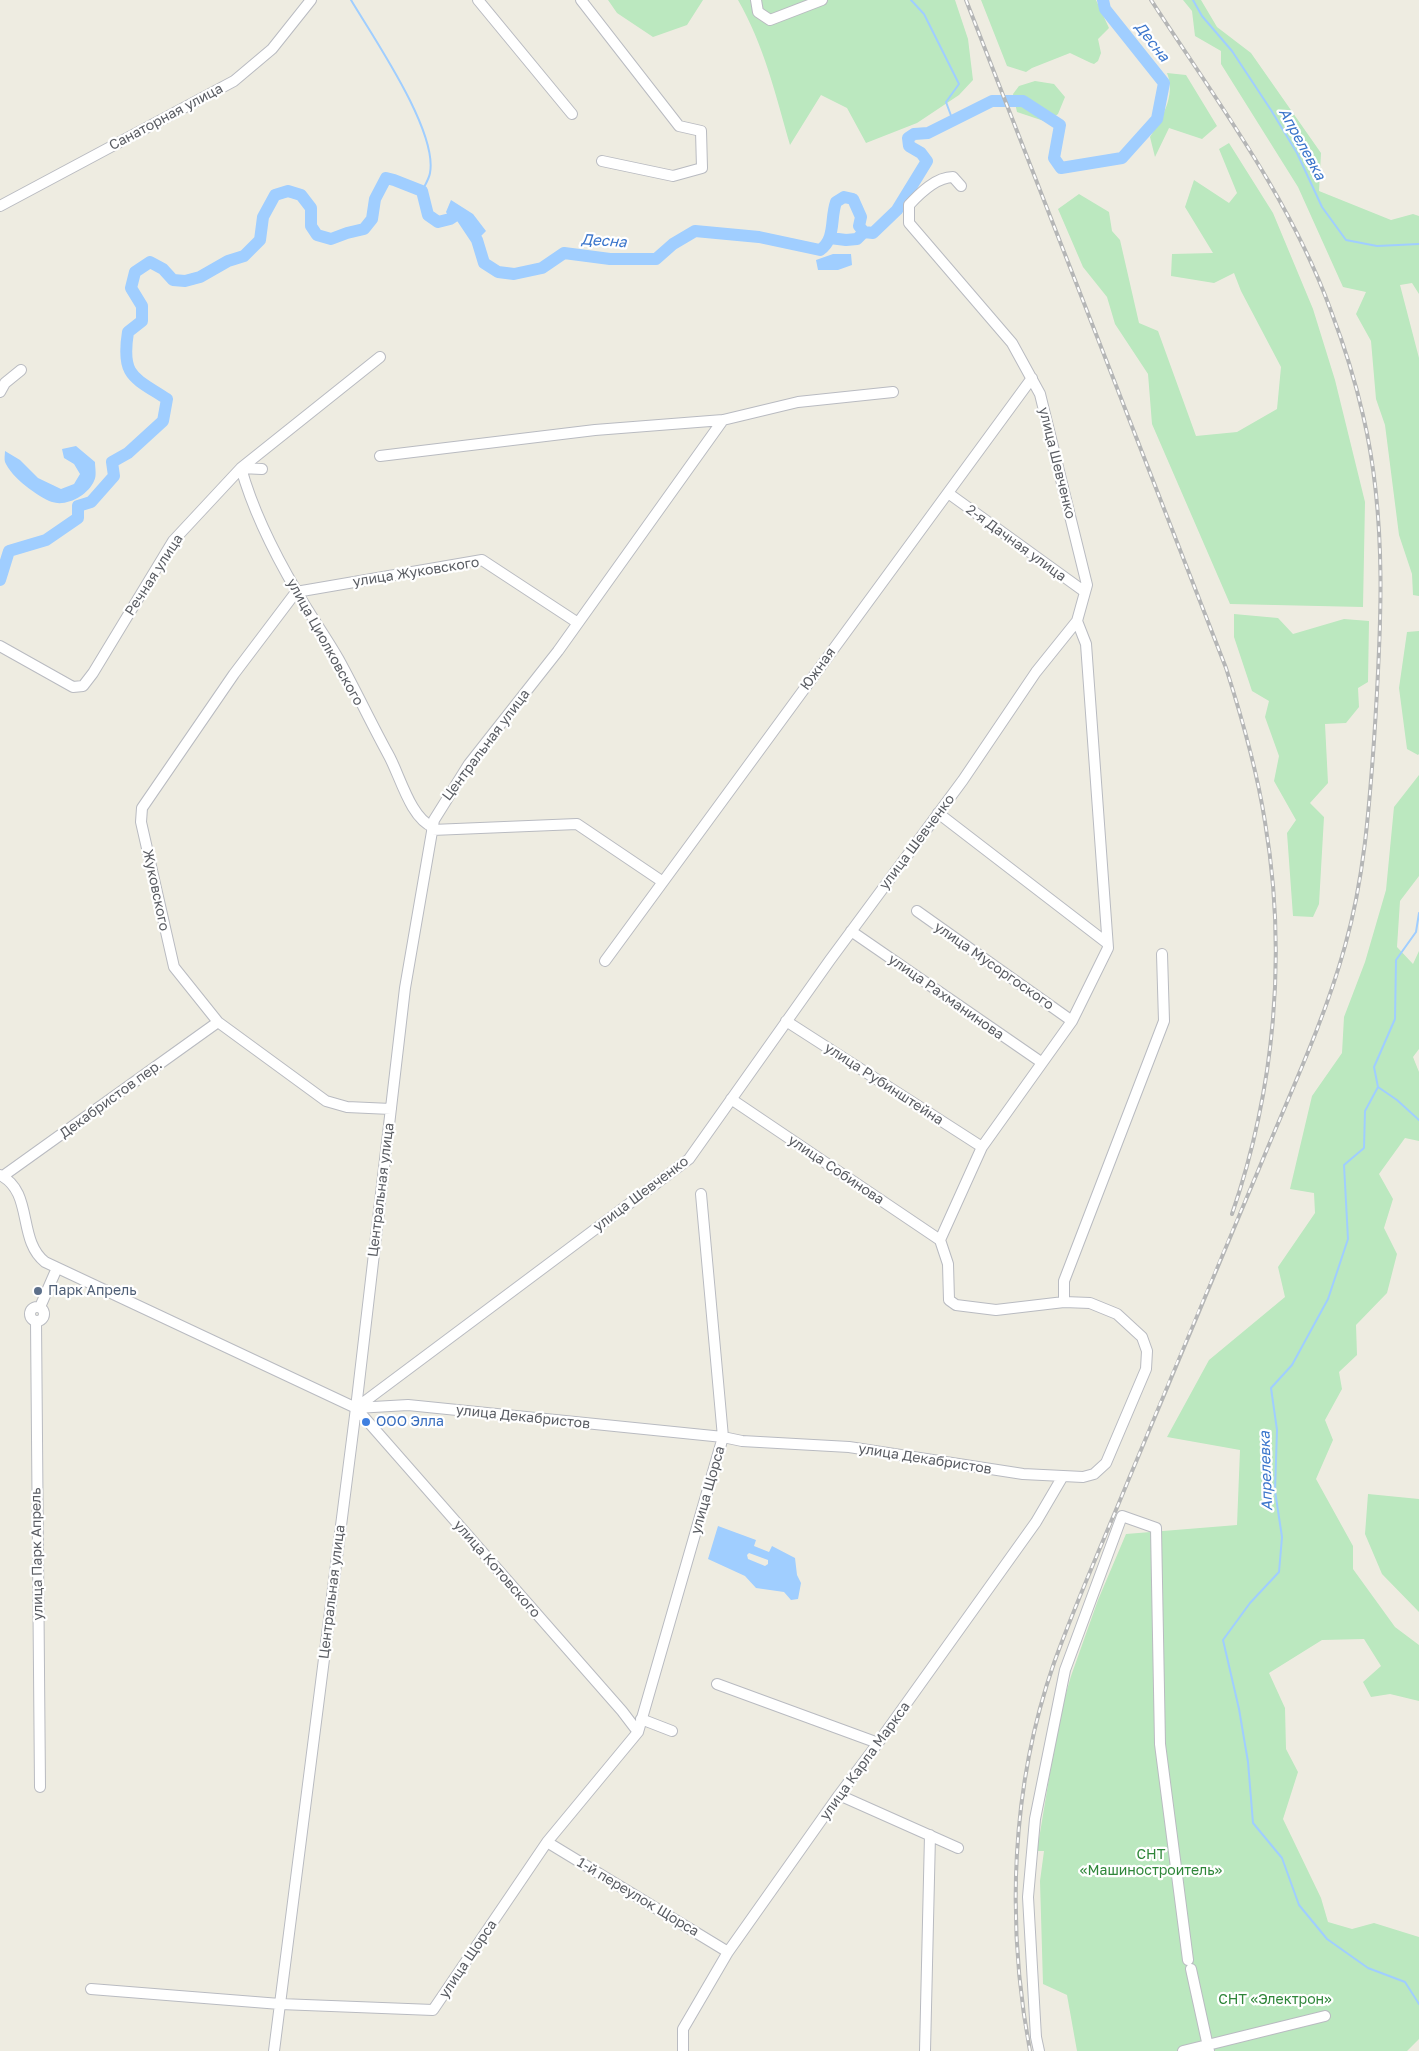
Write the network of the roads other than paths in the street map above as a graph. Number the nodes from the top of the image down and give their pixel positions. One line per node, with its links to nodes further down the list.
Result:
1 (311, 0): 9 (street, Санаторная улица)
2 (478, 0): 6 (street)
3 (581, 0): 7 (street)
4 (756, 0): 5 (street)
5 (822, 0)
6 (572, 114)
7 (602, 161)
8 (961, 186): 12 (street, улица Шевченко)
9 (0, 206)
10 (380, 357): 17 (street, Речная улица)
11 (21, 370): 13 (street)
12 (1032, 378): 19 (street, Южная); 21 (street, улица Шевченко)
13 (0, 392)
14 (893, 392): 15 (street)
15 (723, 420): 16 (street); 23 (street, Центральная улица)
16 (380, 456)
17 (241, 468): 18 (street); 20 (street, улица Циолковского); 24 (street, Речная улица)
18 (262, 469)
19 (948, 493): 21 (street, 2-я Дачная улица); 27 (street, Южная)
20 (296, 592): 23 (street, улица Жуковского); 26 (street, улица Циолковского); 35 (street, Жуковского)
21 (1085, 592): 22 (street, улица Шевченко)
22 (1076, 621): 25 (street, улица Шевченко); 30 (street)
23 (578, 623): 26 (street, Центральная улица)
24 (0, 646)
25 (938, 813): 29 (street, улица Шевченко); 30 (street)
26 (432, 829): 27 (street); 38 (street, Центральная улица)
27 (663, 882): 32 (street, Южная)
28 (917, 911): 34 (street, улица Мусоргоского)
29 (851, 931): 33 (street, улица Шевченко); 36 (street, улица Рахманинова)
30 (1107, 943): 34 (street)
31 (1162, 954): 44 (street)
32 (605, 961)
33 (786, 1021): 37 (street, улица Шевченко); 39 (street, улица Рубинштейна)
34 (1072, 1021): 36 (street)
35 (218, 1022): 38 (street, Жуковского); 40 (street, Декабристов пер.)
36 (1041, 1062): 39 (street)
37 (731, 1099): 42 (street, улица Собинова); 45 (street, улица Шевченко)
38 (391, 1109): 45 (street, Центральная улица)
39 (982, 1147): 42 (street)
40 (2, 1176): 43 (street, улица Декабристов)
41 (700, 1194): 46 (street, улица Щорса)
42 (940, 1240): 44 (street)
43 (57, 1268): 45 (street, улица Декабристов); 53 (street, улица Парк Апрель)
44 (1064, 1302): 47 (street, улица Декабристов)
45 (356, 1408): 46 (street, улица Декабристов); 51 (street, улица Котовского); 60 (street, Центральная улица)
46 (723, 1437): 47 (street, улица Декабристов); 49 (street, улица Щорса)
47 (1063, 1476): 52 (street, улица Карла Маркса)
48 (717, 1684): 52 (street)
49 (641, 1719): 50 (street); 51 (street, улица Щорса)
50 (672, 1731)
51 (638, 1732): 56 (street, улица Щорса)
52 (878, 1743): 54 (street, улица Карла Маркса)
53 (40, 1787)
54 (839, 1795): 55 (street); 58 (street, улица Карла Маркса)
55 (930, 1835): 57 (street); 65 (street)
56 (547, 1842): 58 (street, 1-й переулок Щорса); 60 (street, улица Щорса)
57 (958, 1848)
58 (728, 1952): 64 (street, улица Карла Маркса)
59 (91, 1989): 60 (street, улица Щорса)
60 (280, 2004): 63 (street, Центральная улица)
61 (1325, 2016): 62 (street)
62 (1208, 2047): 66 (street); 67 (street)
63 (274, 2051)
64 (683, 2051)
65 (925, 2051)
66 (1039, 2051)
67 (1183, 2051)

